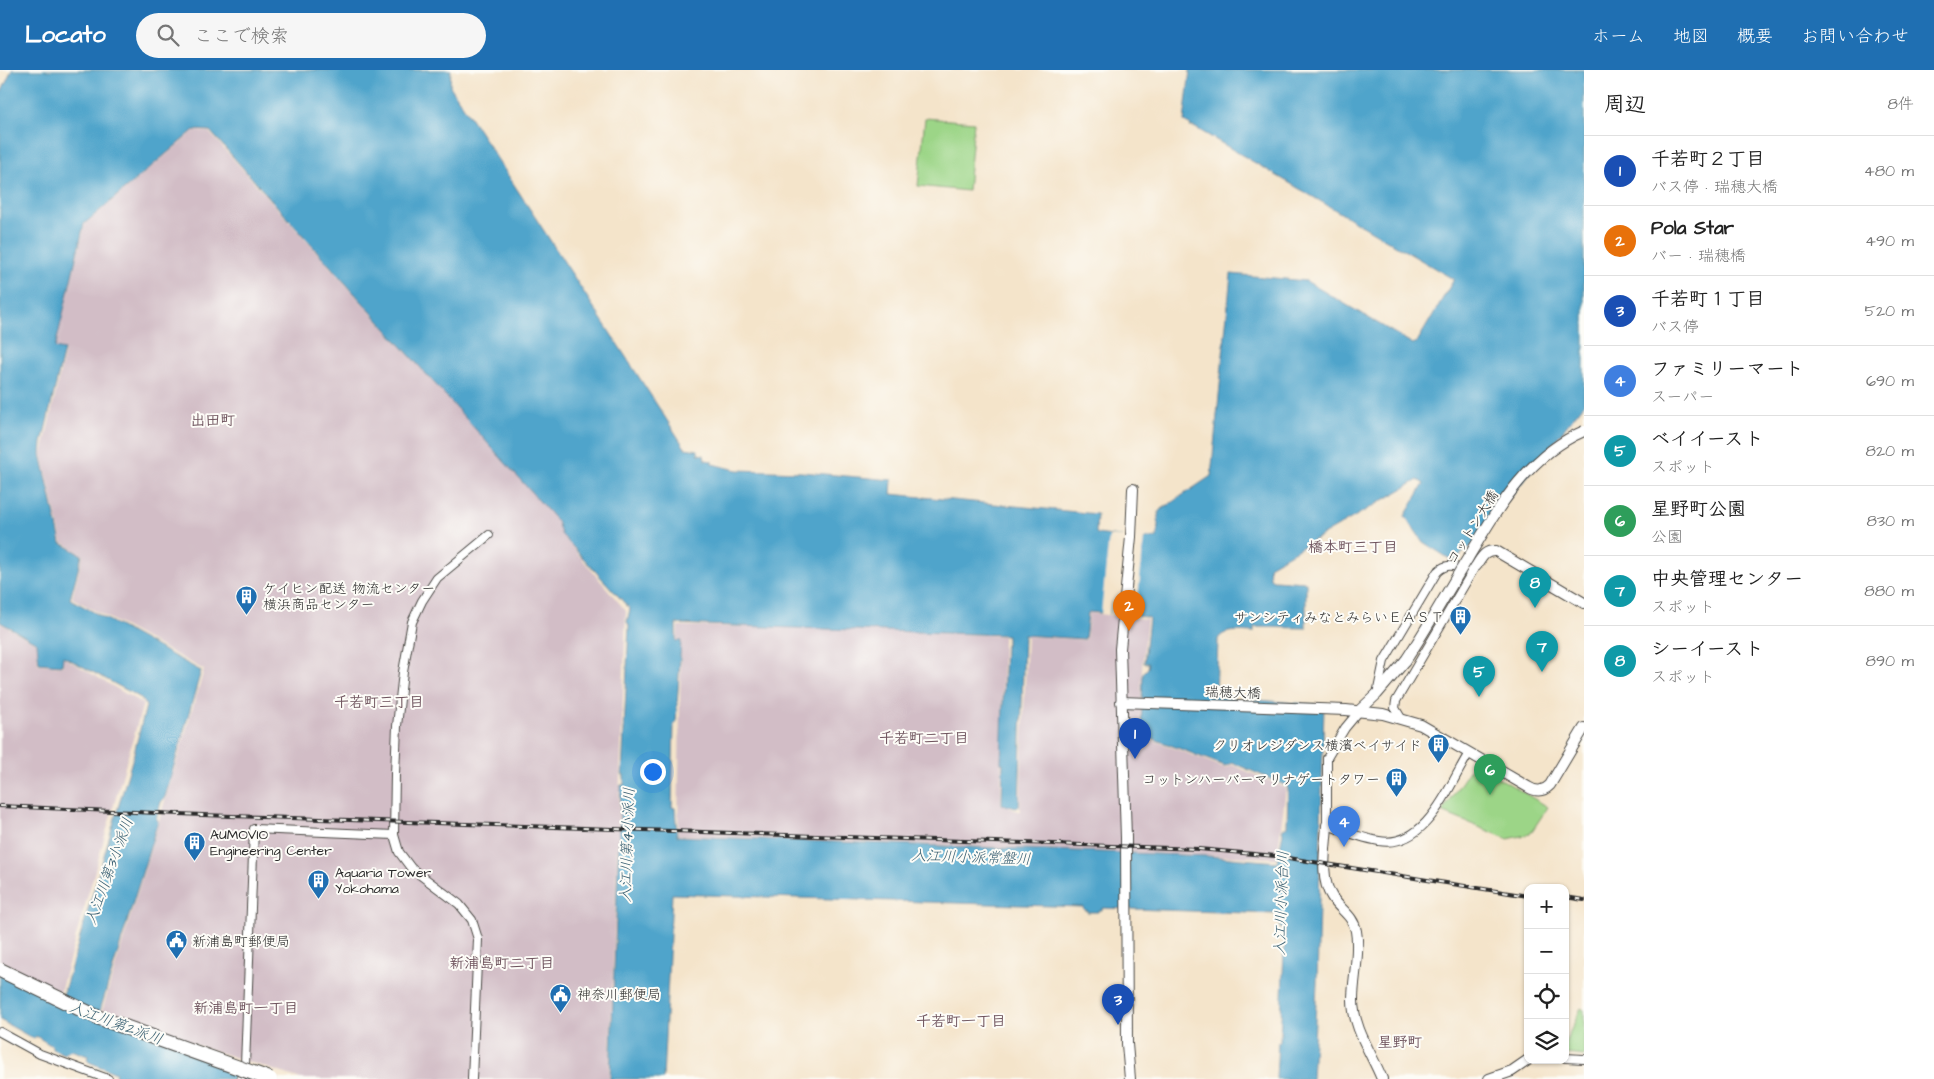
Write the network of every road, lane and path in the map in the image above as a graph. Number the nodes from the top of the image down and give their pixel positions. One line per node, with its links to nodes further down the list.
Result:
1 (1584, 431): 8 (street, コットン大橋, bridge)
2 (1133, 489): 9 (street)
3 (489, 535): 15 (street)
4 (1476, 566): 5 (street); 6 (street); 7 (street)
5 (1464, 571): 6 (street); 8 (street)
6 (1466, 584): 11 (street)
7 (1584, 602)
8 (1377, 694): 10 (street, コットン大橋)
9 (1121, 702): 10 (street, 瑞穂大橋); 27 (street)
10 (1360, 710): 11 (street); 14 (street)
11 (1401, 718): 13 (street)
12 (1584, 728): 13 (street)
13 (1470, 753): 14 (street)
14 (1327, 826): 28 (street)
15 (394, 836): 23 (street); 26 (street)
16 (0, 970): 25 (highway, bridge)
17 (0, 979): 24 (highway)
18 (0, 1032): 22 (street)
19 (1569, 1058): 20 (street)
20 (1584, 1059)
21 (1524, 1063): 29 (street)
22 (108, 1079)
23 (241, 1079)
24 (244, 1079)
25 (270, 1079)
26 (472, 1079)
27 (1130, 1079)
28 (1382, 1079)
29 (1489, 1079)

